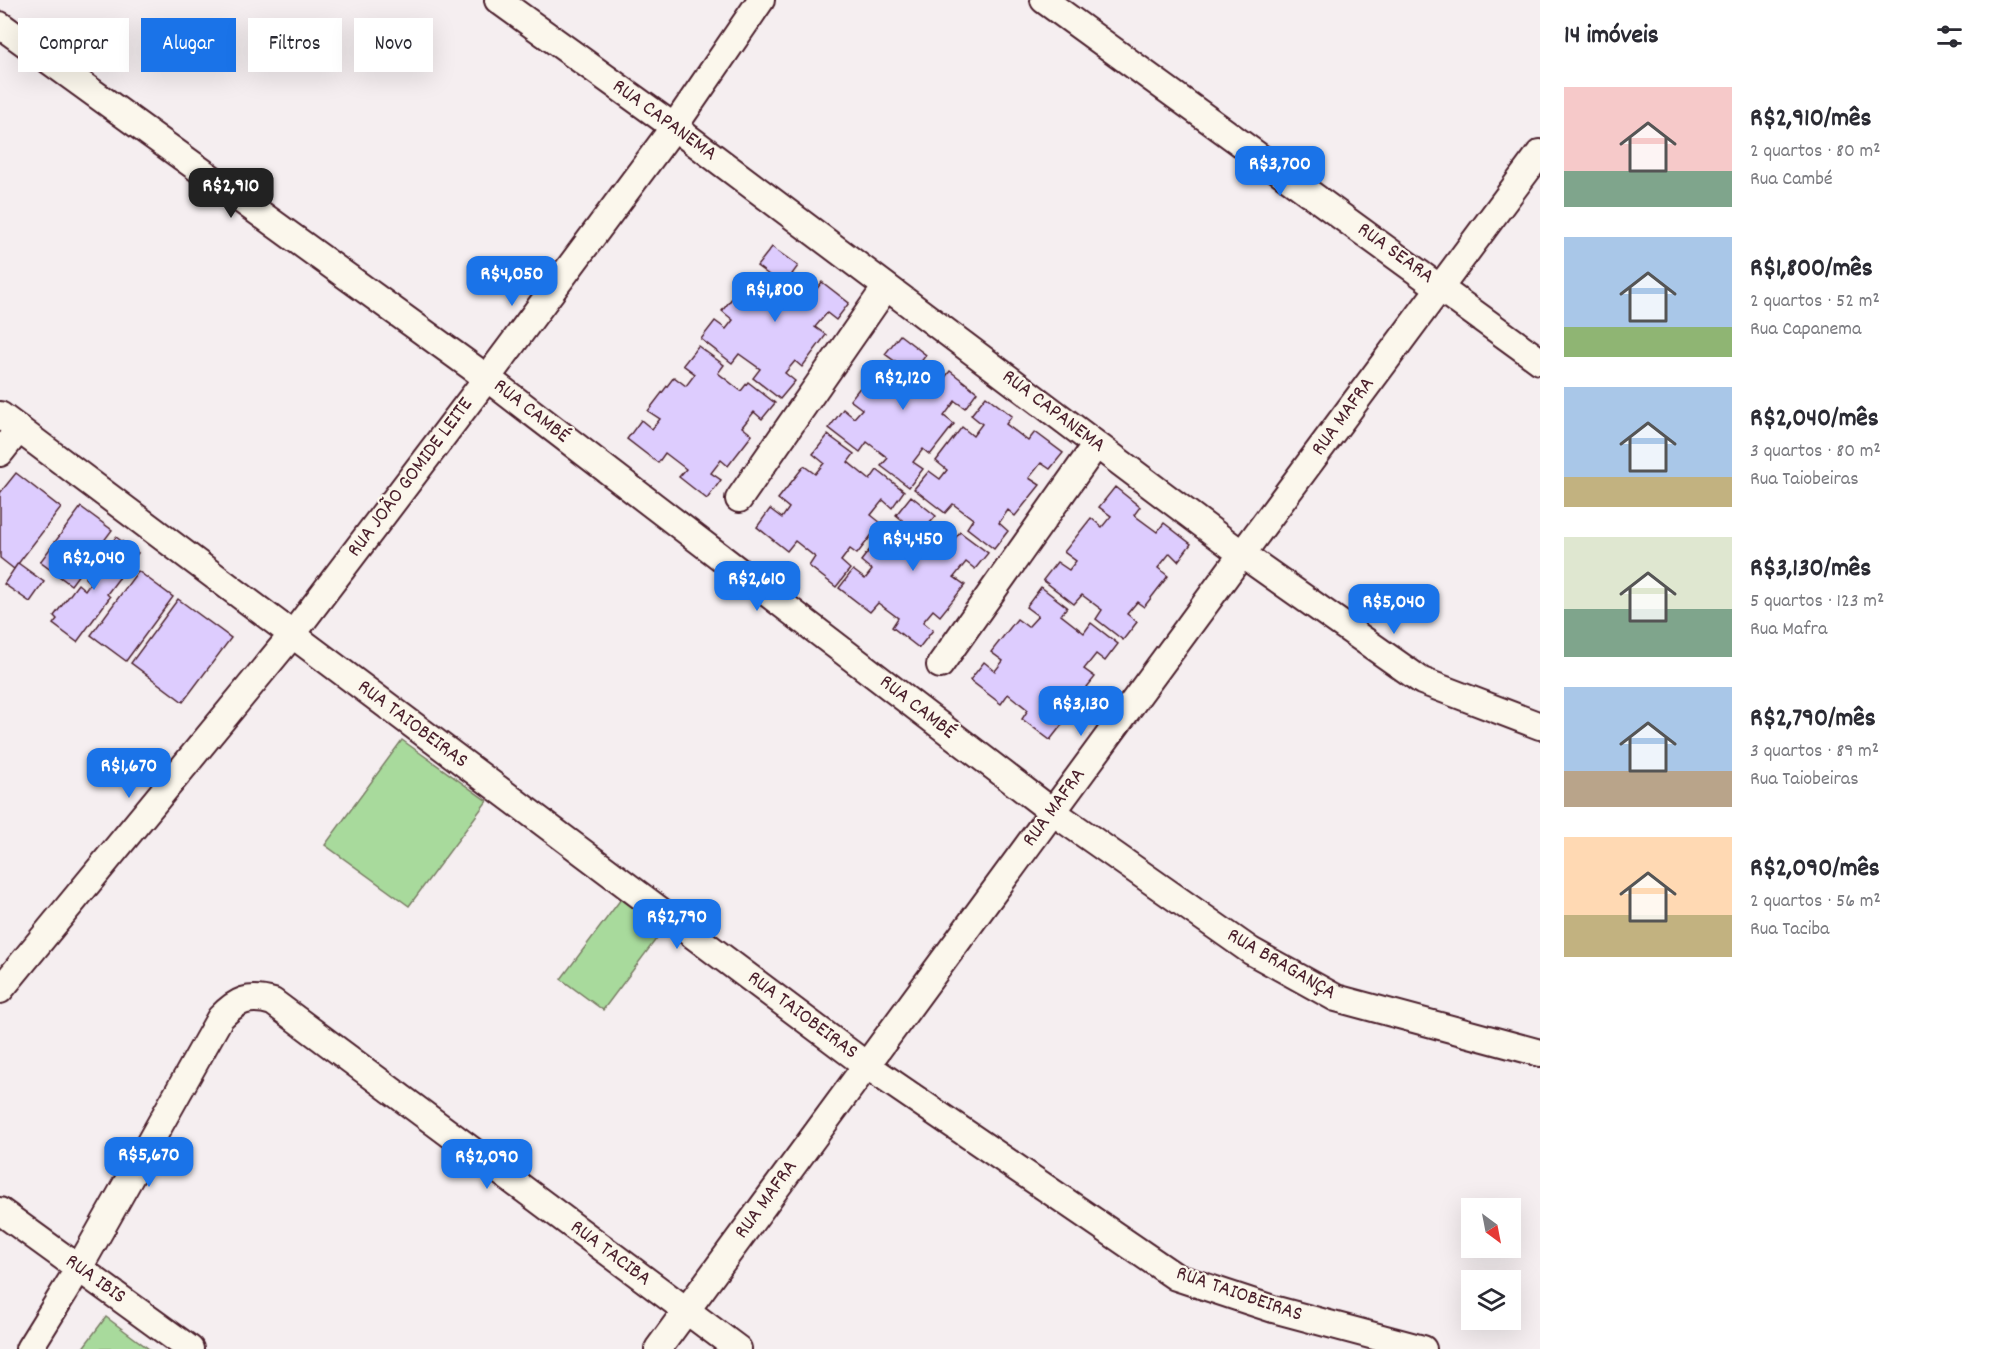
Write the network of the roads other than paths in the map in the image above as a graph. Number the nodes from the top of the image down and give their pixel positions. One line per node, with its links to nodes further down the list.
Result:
1 (498, 0): 5 (street, RUA CAPANEMA)
2 (761, 0): 5 (street, RUA JOÃO GOMIDE LEITE)
3 (1044, 0): 7 (street, RUA SEARA)
4 (0, 25): 10 (street, RUA CAMBÉ)
5 (674, 127): 8 (street, RUA CAPANEMA); 10 (street, RUA JOÃO GOMIDE LEITE)
6 (1540, 153): 7 (street, RUA MAFRA)
7 (1440, 286): 9 (street, RUA SEARA); 15 (street, RUA MAFRA)
8 (886, 287): 12 (street, RUA CAPANEMA); 14 (street)
9 (1540, 361)
10 (487, 378): 16 (street, RUA JOÃO GOMIDE LEITE); 19 (street, RUA CAMBÉ)
11 (9, 422): 13 (street); 16 (street, RUA TAIOBEIRAS)
12 (1096, 445): 15 (street, RUA CAPANEMA); 17 (street)
13 (0, 453)
14 (739, 499)
15 (1242, 554): 18 (street, RUA CAPANEMA); 19 (street, RUA MAFRA)
16 (292, 635): 20 (street, RUA JOÃO GOMIDE LEITE); 22 (street, RUA TAIOBEIRAS)
17 (940, 665)
18 (1540, 726)
19 (1053, 812): 21 (street, RUA BRAGANÇA); 22 (street, RUA MAFRA)
20 (0, 990)
21 (1540, 1053)
22 (866, 1065): 25 (street, RUA MAFRA); 30 (street, RUA TAIOBEIRAS)
23 (0, 1211): 24 (street, RUA IBIS)
24 (79, 1268): 25 (street, RUA TACIBA); 26 (street); 27 (street, RUA IBIS)
25 (686, 1311): 28 (street, RUA MAFRA); 29 (street, RUA TACIBA)
26 (29, 1349)
27 (190, 1349)
28 (658, 1349)
29 (738, 1349)
30 (1423, 1349)

